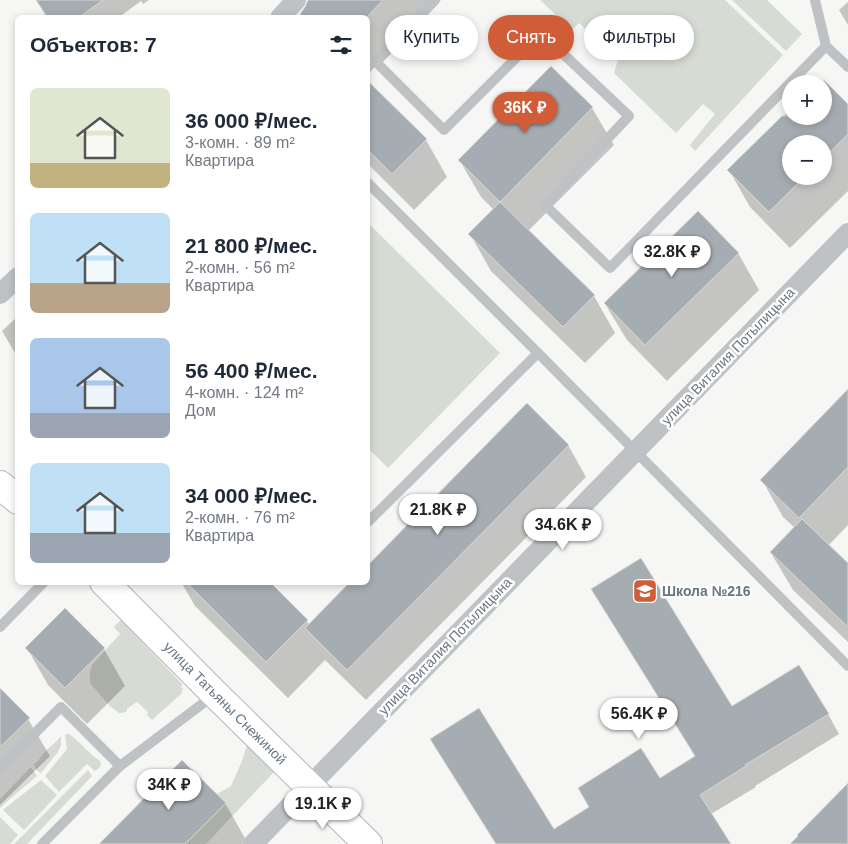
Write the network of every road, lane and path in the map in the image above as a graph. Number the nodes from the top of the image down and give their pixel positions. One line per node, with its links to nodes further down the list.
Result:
1 (296, 0): 4 (street)
2 (435, 0): 5 (lane)
3 (815, 0): 5 (lane)
4 (283, 15)
5 (826, 46): 6 (lane)
6 (848, 67)
7 (370, 185): 11 (lane)
8 (848, 233): 12 (street, улица Виталия Потылицына)
9 (15, 280): 10 (street)
10 (0, 294)
11 (538, 353): 12 (lane); 15 (lane)
12 (635, 452): 19 (lane); 23 (street, улица Виталия Потылицына)
13 (0, 485): 14 (street)
14 (15, 498)
15 (370, 520)
16 (41, 585): 18 (lane)
17 (107, 585): 20 (street, улица Татьяны Снежиной)
18 (0, 627)
19 (848, 666)
20 (215, 694): 21 (lane); 23 (street, улица Татьяны Снежиной)
21 (120, 766): 22 (lane); 24 (lane)
22 (0, 768)
23 (309, 786): 25 (street, улица Виталия Потылицына); 26 (street, улица Татьяны Снежиной)
24 (42, 844)
25 (252, 844)
26 (368, 844)

